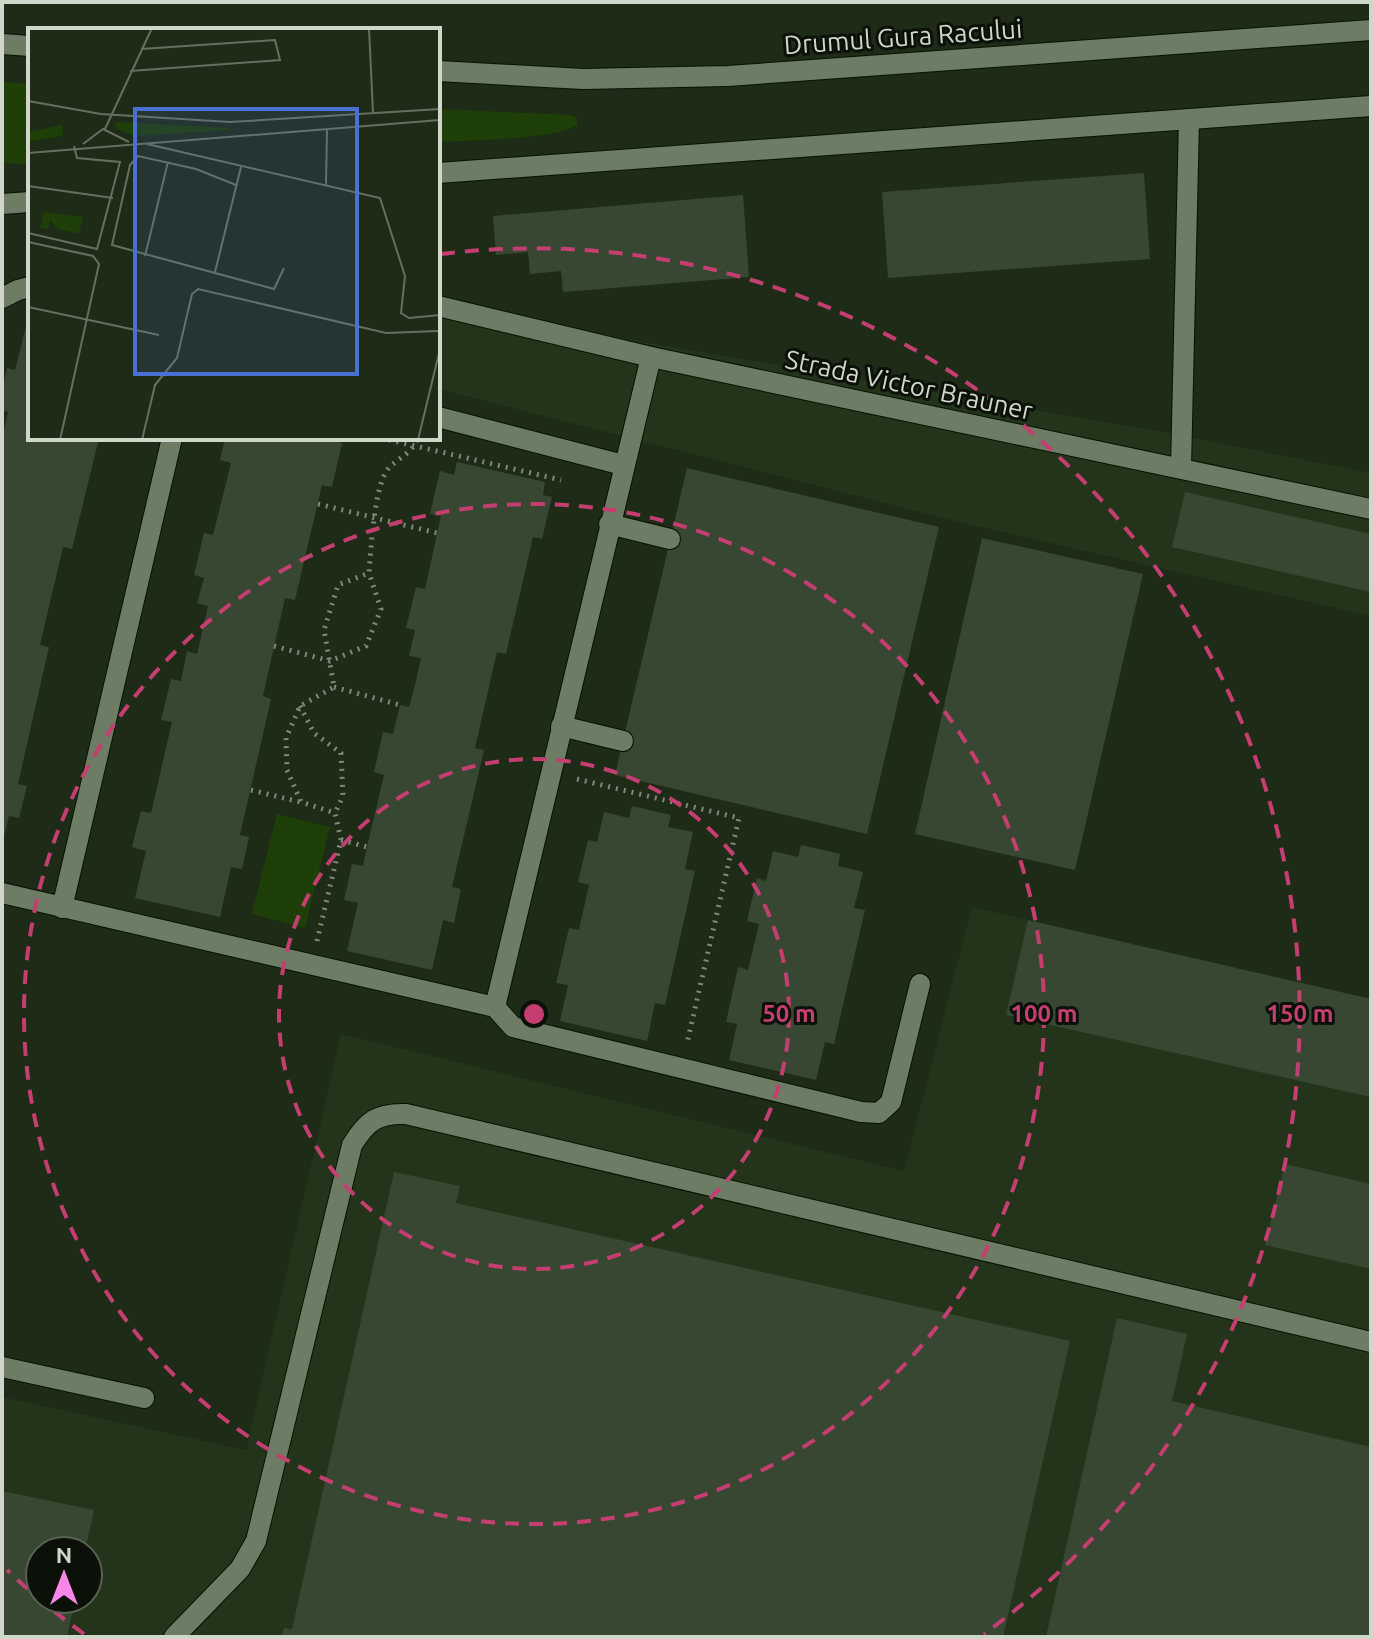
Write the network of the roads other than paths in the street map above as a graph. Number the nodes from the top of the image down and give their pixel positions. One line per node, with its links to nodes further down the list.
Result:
1 (1371, 30): 4 (street, Drumul Gura Racului)
2 (2, 44): 3 (street)
3 (28, 46)
4 (440, 71)
5 (1371, 106): 6 (street)
6 (1189, 119): 7 (street); 17 (street)
7 (440, 173)
8 (28, 202): 9 (street)
9 (2, 204)
10 (28, 288): 11 (street)
11 (2, 298)
12 (440, 306): 13 (street, Strada Victor Brauner)
13 (651, 357): 16 (street); 17 (street, Strada Victor Brauner)
14 (440, 418): 16 (street)
15 (172, 440): 24 (street)
16 (623, 465): 19 (street)
17 (1181, 468): 18 (street, Strada Victor Brauner)
18 (1371, 509)
19 (609, 524): 20 (street); 21 (street)
20 (670, 539)
21 (561, 726): 22 (street); 26 (street)
22 (623, 741)
23 (2, 893): 24 (street)
24 (62, 908): 26 (street)
25 (920, 984): 26 (street)
26 (495, 1007)
27 (1371, 1342): 30 (street)
28 (2, 1367): 29 (street)
29 (144, 1398)
30 (174, 1637)

